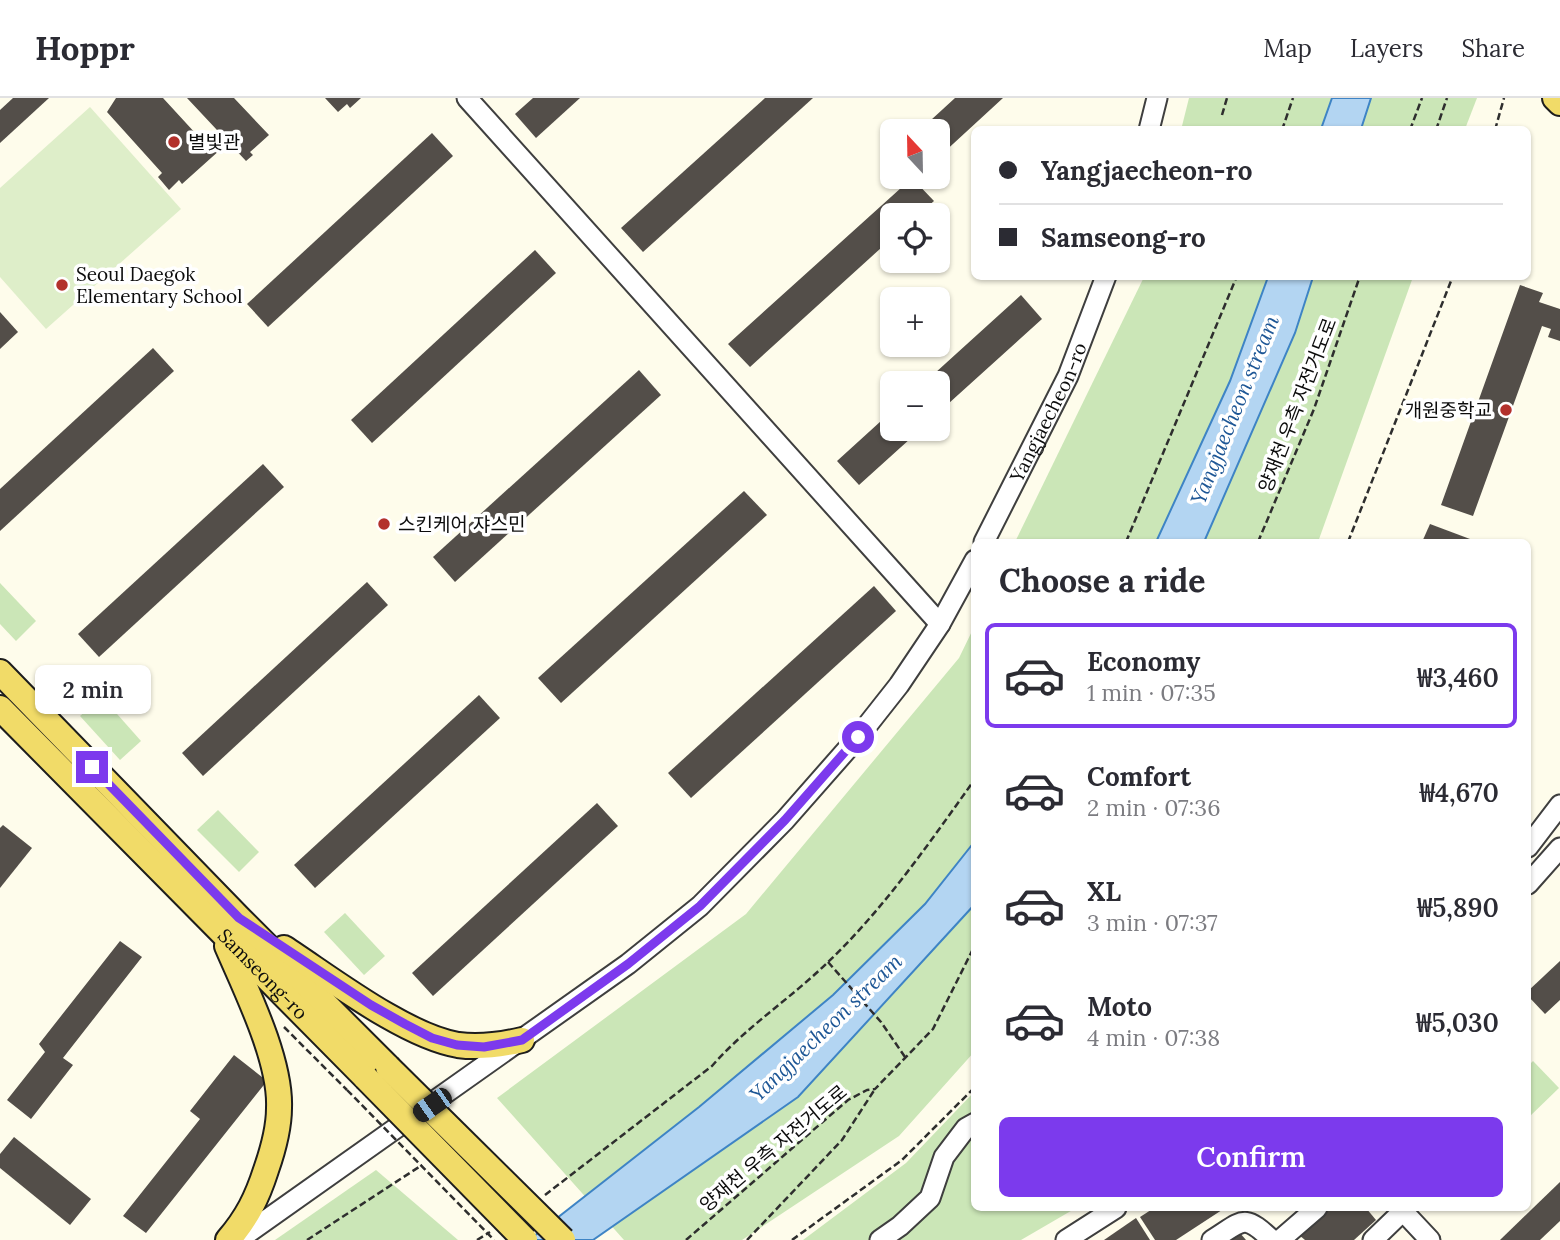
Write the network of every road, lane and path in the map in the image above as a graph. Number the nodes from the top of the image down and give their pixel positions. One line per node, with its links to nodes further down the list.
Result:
1 (467, 98): 25 (street)
2 (1157, 98): 11 (street)
3 (1227, 98): 10 (path)
4 (1293, 98): 12 (path)
5 (1422, 98): 13 (path)
6 (1447, 98): 14 (path)
7 (1504, 98): 15 (path)
8 (1555, 98): 9 (main road)
9 (1560, 103)
10 (1222, 115)
11 (1150, 126)
12 (1283, 126)
13 (1412, 126)
14 (1437, 126)
15 (1496, 126)
16 (1104, 280): 20 (street, Yangjaecheon-ro)
17 (1235, 280): 21 (path)
18 (1359, 280): 22 (path, 양재천 우측 자전거도로)
19 (1451, 280): 23 (path)
20 (986, 539)
21 (1127, 539)
22 (1259, 539)
23 (1349, 539)
24 (971, 567): 25 (street)
25 (940, 624): 36 (street)
26 (0, 672): 33 (main road, Samseong-ro)
27 (0, 708): 33 (main road, Samseong-ro)
28 (971, 784): 35 (path)
29 (1560, 805): 30 (street)
30 (1531, 843)
31 (1560, 848): 32 (street)
32 (1531, 881)
33 (230, 925): 36 (main road); 38 (main road, Samseong-ro); 49 (main road)
34 (971, 953): 37 (path, 양재천 우측 자전거도로)
35 (828, 962): 37 (path); 43 (path)
36 (522, 1040): 50 (street)
37 (906, 1058): 39 (path, 양재천 우측 자전거도로)
38 (367, 1078): 42 (main road, Samseong-ro, bridge); 53 (path, bridge); 55 (main road, Samseong-ro, bridge)
39 (875, 1088): 56 (path, 양재천 우측 자전거도로); 57 (path)
40 (971, 1091): 58 (path)
41 (971, 1126): 59 (street)
42 (440, 1153): 51 (path); 54 (main road, Samseong-ro, bridge)
43 (540, 1198)
44 (1111, 1211): 60 (street)
45 (1314, 1211): 63 (street)
46 (1399, 1211): 64 (street)
47 (1403, 1211): 65 (street)
48 (498, 1226): 52 (path)
49 (228, 1240)
50 (238, 1240)
51 (307, 1240)
52 (477, 1240)
53 (494, 1240)
54 (525, 1240)
55 (563, 1240)
56 (686, 1240)
57 (747, 1240)
58 (792, 1240)
59 (880, 1240)
60 (1066, 1240)
61 (1212, 1240): 62 (street)
62 (1272, 1240)
63 (1280, 1240)
64 (1373, 1240)
65 (1430, 1240)

